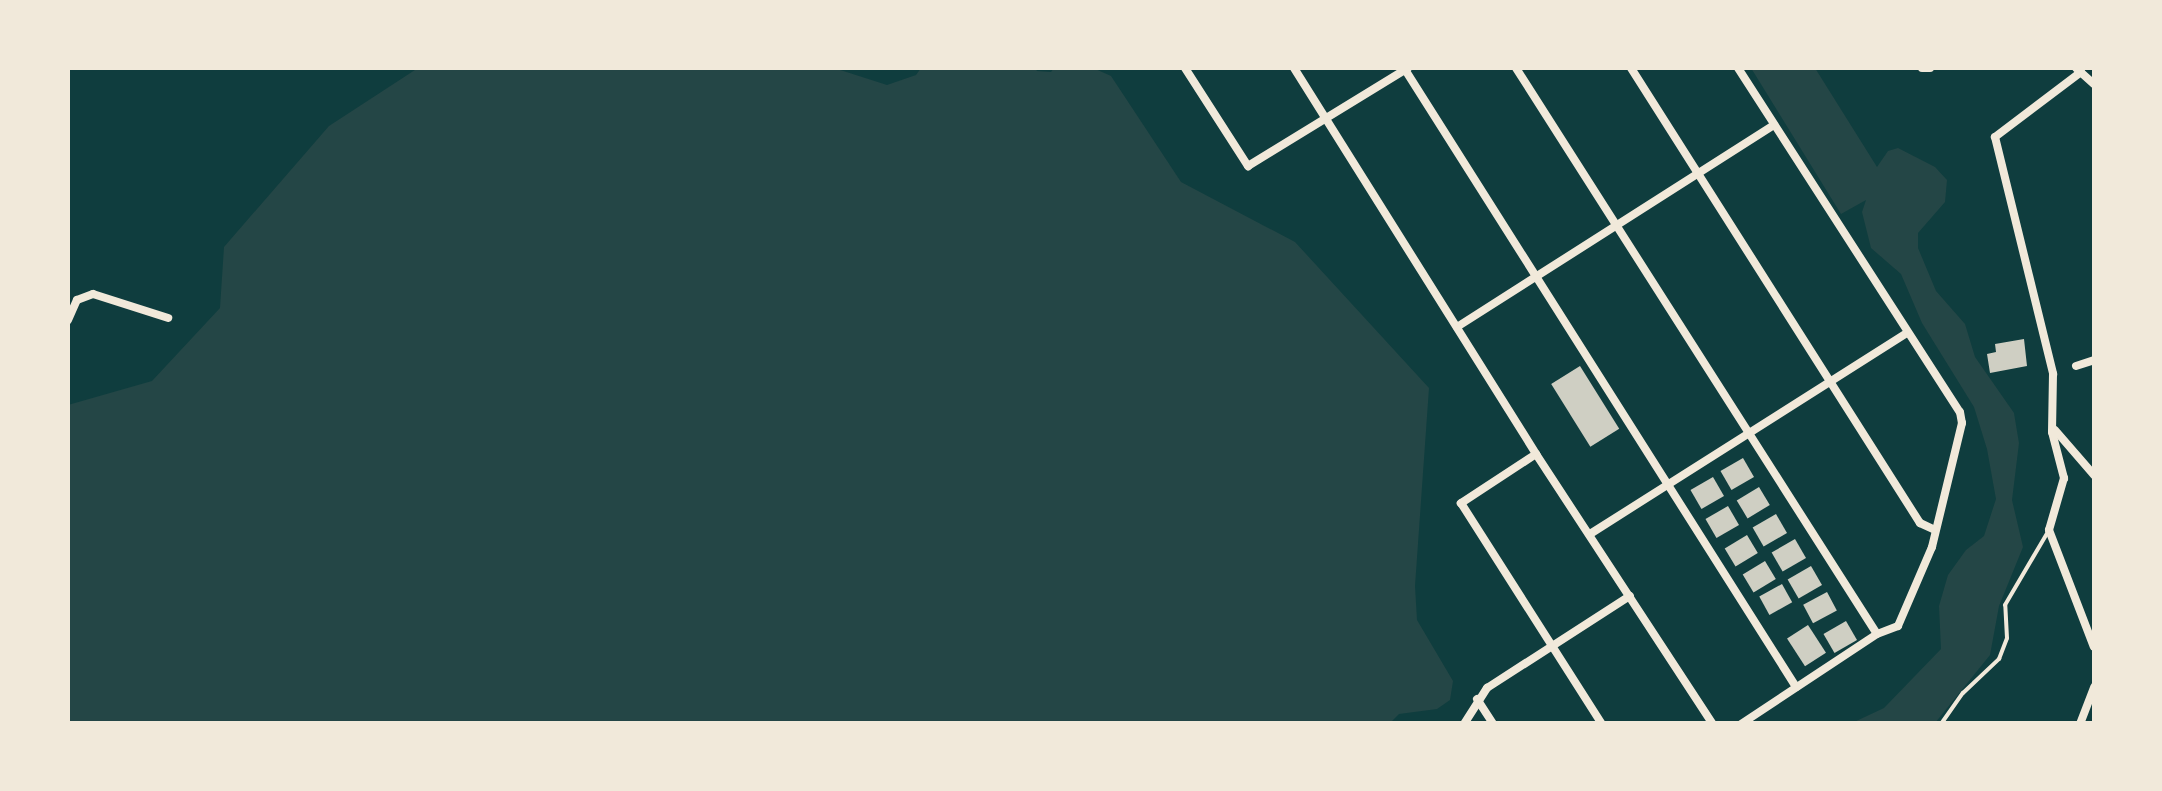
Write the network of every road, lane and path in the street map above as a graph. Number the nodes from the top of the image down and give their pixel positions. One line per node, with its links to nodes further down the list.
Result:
1 (1185, 68): 11 (street)
2 (1294, 68): 11 (street)
3 (1405, 68): 11 (street); 15 (street)
4 (1516, 68): 14 (street)
5 (1631, 68): 13 (street)
6 (1738, 68): 12 (street)
7 (1922, 68): 8 (street)
8 (1930, 68)
9 (2078, 70): 10 (street); 23 (street)
10 (2094, 84)
11 (1326, 120): 18 (street)
12 (1774, 125): 13 (street); 19 (street)
13 (1697, 175): 14 (street); 22 (street)
14 (1618, 226): 15 (street); 24 (street)
15 (1536, 278): 18 (street); 27 (street)
16 (168, 318): 17 (street)
17 (68, 320)
18 (1457, 328): 25 (street)
19 (1907, 333): 22 (street); 28 (street)
20 (2094, 360): 21 (street)
21 (2076, 366)
22 (1829, 382): 24 (street); 28 (street)
23 (2052, 427): 26 (street); 29 (street)
24 (1748, 433): 27 (street); 32 (street)
25 (1536, 454): 30 (street); 33 (street)
26 (2094, 475)
27 (1668, 485): 30 (street); 35 (street)
28 (1933, 530): 32 (street)
29 (2048, 530): 34 (street); 43 (lane)
30 (1590, 534): 31 (street)
31 (1630, 596): 33 (street); 41 (street)
32 (1878, 634): 35 (street)
33 (1552, 645): 37 (street); 40 (street)
34 (2094, 647)
35 (1796, 687): 42 (street)
36 (2094, 688): 44 (street)
37 (1477, 699): 38 (street); 39 (street)
38 (1464, 724)
39 (1493, 724)
40 (1602, 724)
41 (1713, 724)
42 (1740, 724)
43 (1941, 724)
44 (2080, 724)

